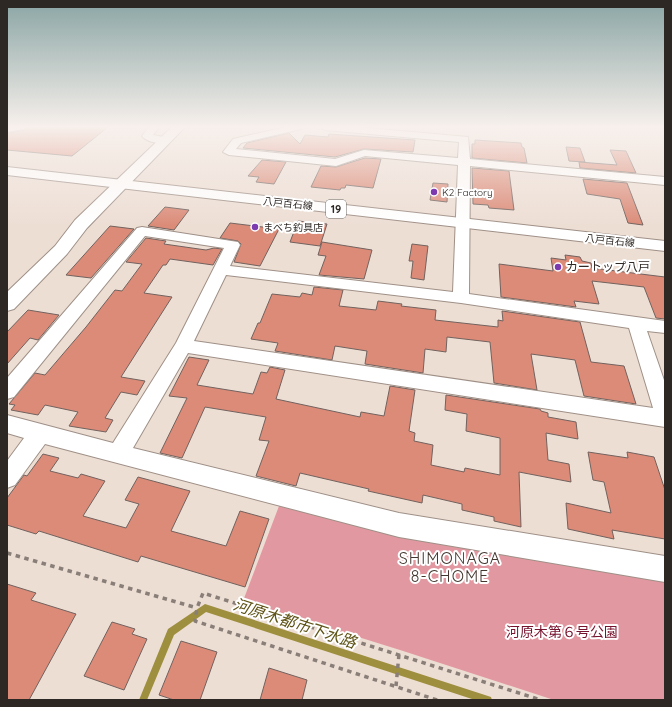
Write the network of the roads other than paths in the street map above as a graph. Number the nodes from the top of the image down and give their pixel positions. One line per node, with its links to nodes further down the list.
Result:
1 (146, 160): 8 (main road)
2 (307, 160): 3 (street)
3 (344, 160)
4 (442, 160): 6 (street)
5 (7, 162): 8 (main road, 八戸百石線 / 19)
6 (464, 162): 9 (street); 11 (street)
7 (7, 171): 8 (main road, 八戸百石線 / 19)
8 (127, 180): 10 (main road); 11 (main road, 八戸百石線 / 19)
9 (665, 181)
10 (108, 199): 15 (main road); 17 (main road)
11 (464, 218): 12 (main road, 八戸百石線 / 19); 13 (main road, 八戸百石線 / 19); 16 (street)
12 (665, 235)
13 (665, 246)
14 (220, 270): 16 (street); 20 (street); 21 (street)
15 (7, 288)
16 (461, 298): 18 (street)
17 (7, 304)
18 (636, 323): 19 (street); 22 (street)
19 (665, 326)
20 (183, 346): 23 (street); 26 (street)
21 (7, 391)
22 (665, 414)
23 (665, 418)
24 (7, 424): 25 (street)
25 (40, 434): 26 (street); 27 (street)
26 (118, 453): 28 (street)
27 (7, 478)
28 (665, 569)

